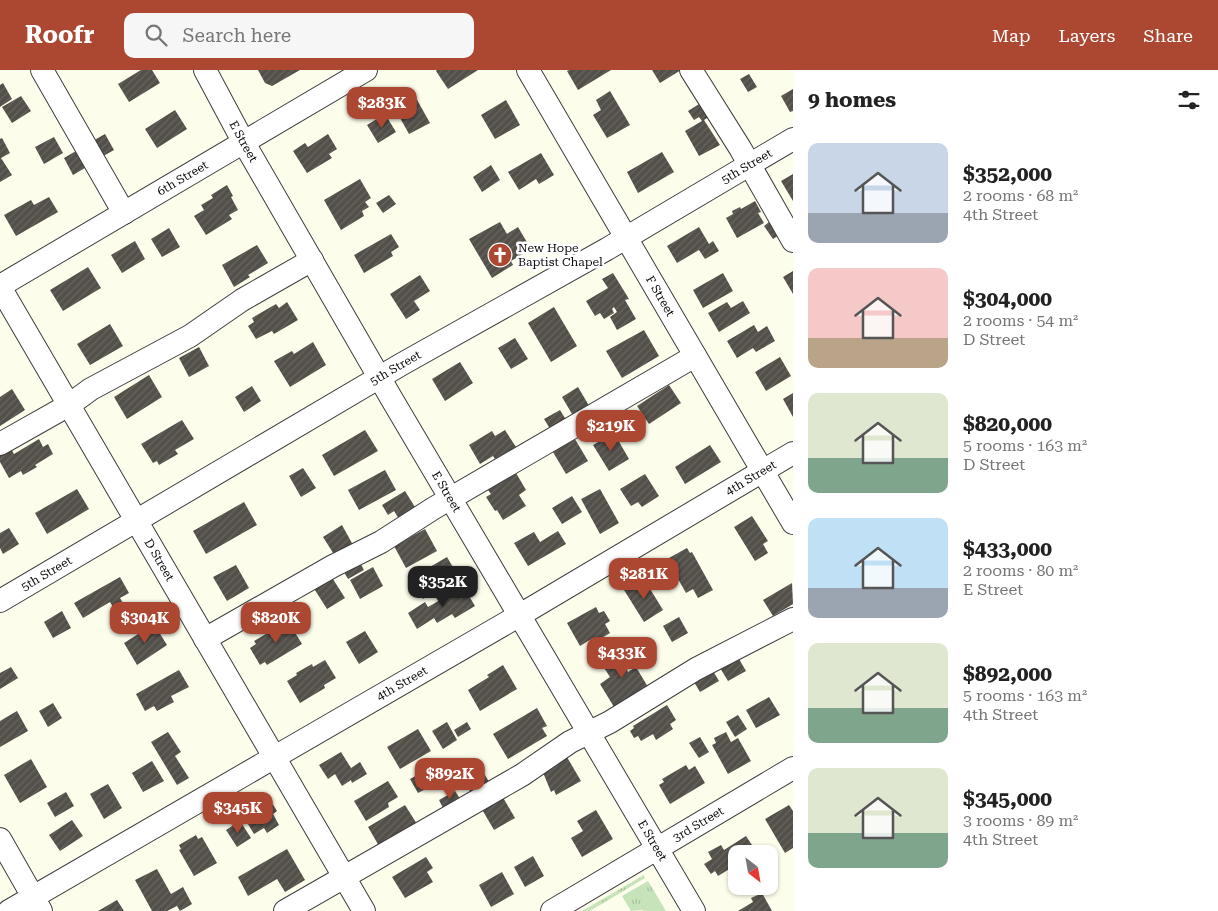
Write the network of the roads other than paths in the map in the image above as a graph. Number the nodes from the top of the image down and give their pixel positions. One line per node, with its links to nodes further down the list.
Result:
1 (42, 70): 9 (street)
2 (204, 70): 7 (street, E Street)
3 (366, 70): 7 (street, 6th Street)
4 (528, 70): 10 (street, F Street)
5 (691, 70): 8 (street)
6 (793, 138): 8 (street, 5th Street)
7 (244, 143): 9 (street, 6th Street); 12 (street, E Street)
8 (748, 165): 10 (street, 5th Street); 11 (street)
9 (124, 213): 13 (street, 6th Street)
10 (626, 238): 14 (street, F Street); 15 (street, 5th Street)
11 (793, 241)
12 (312, 260): 15 (street, E Street); 16 (street)
13 (0, 286): 16 (street, D Street)
14 (695, 356): 19 (street, F Street); 20 (street)
15 (380, 377): 20 (street, E Street); 21 (street, 5th Street)
16 (69, 405): 17 (street); 21 (street, D Street)
17 (0, 444)
18 (793, 454): 19 (street, 4th Street)
19 (763, 472): 22 (street, F Street); 24 (street, 4th Street)
20 (451, 498): 24 (street, E Street); 26 (street)
21 (136, 520): 23 (street, 5th Street); 26 (street, D Street)
22 (793, 523)
23 (0, 601)
24 (520, 615): 27 (street, E Street); 28 (street, 4th Street)
25 (793, 619): 27 (street)
26 (205, 639): 28 (street, D Street)
27 (589, 732): 31 (street, E Street); 32 (street)
28 (275, 758): 32 (street, D Street); 33 (street, 4th Street)
29 (793, 768): 31 (street, 3rd Street)
30 (0, 839): 33 (street)
31 (658, 849): 37 (street, 3rd Street); 38 (street, E Street)
32 (344, 876): 35 (street); 36 (street, D Street)
33 (37, 904): 34 (street, 4th Street)
34 (9, 911)
35 (285, 911)
36 (364, 911)
37 (552, 911)
38 (694, 911)

